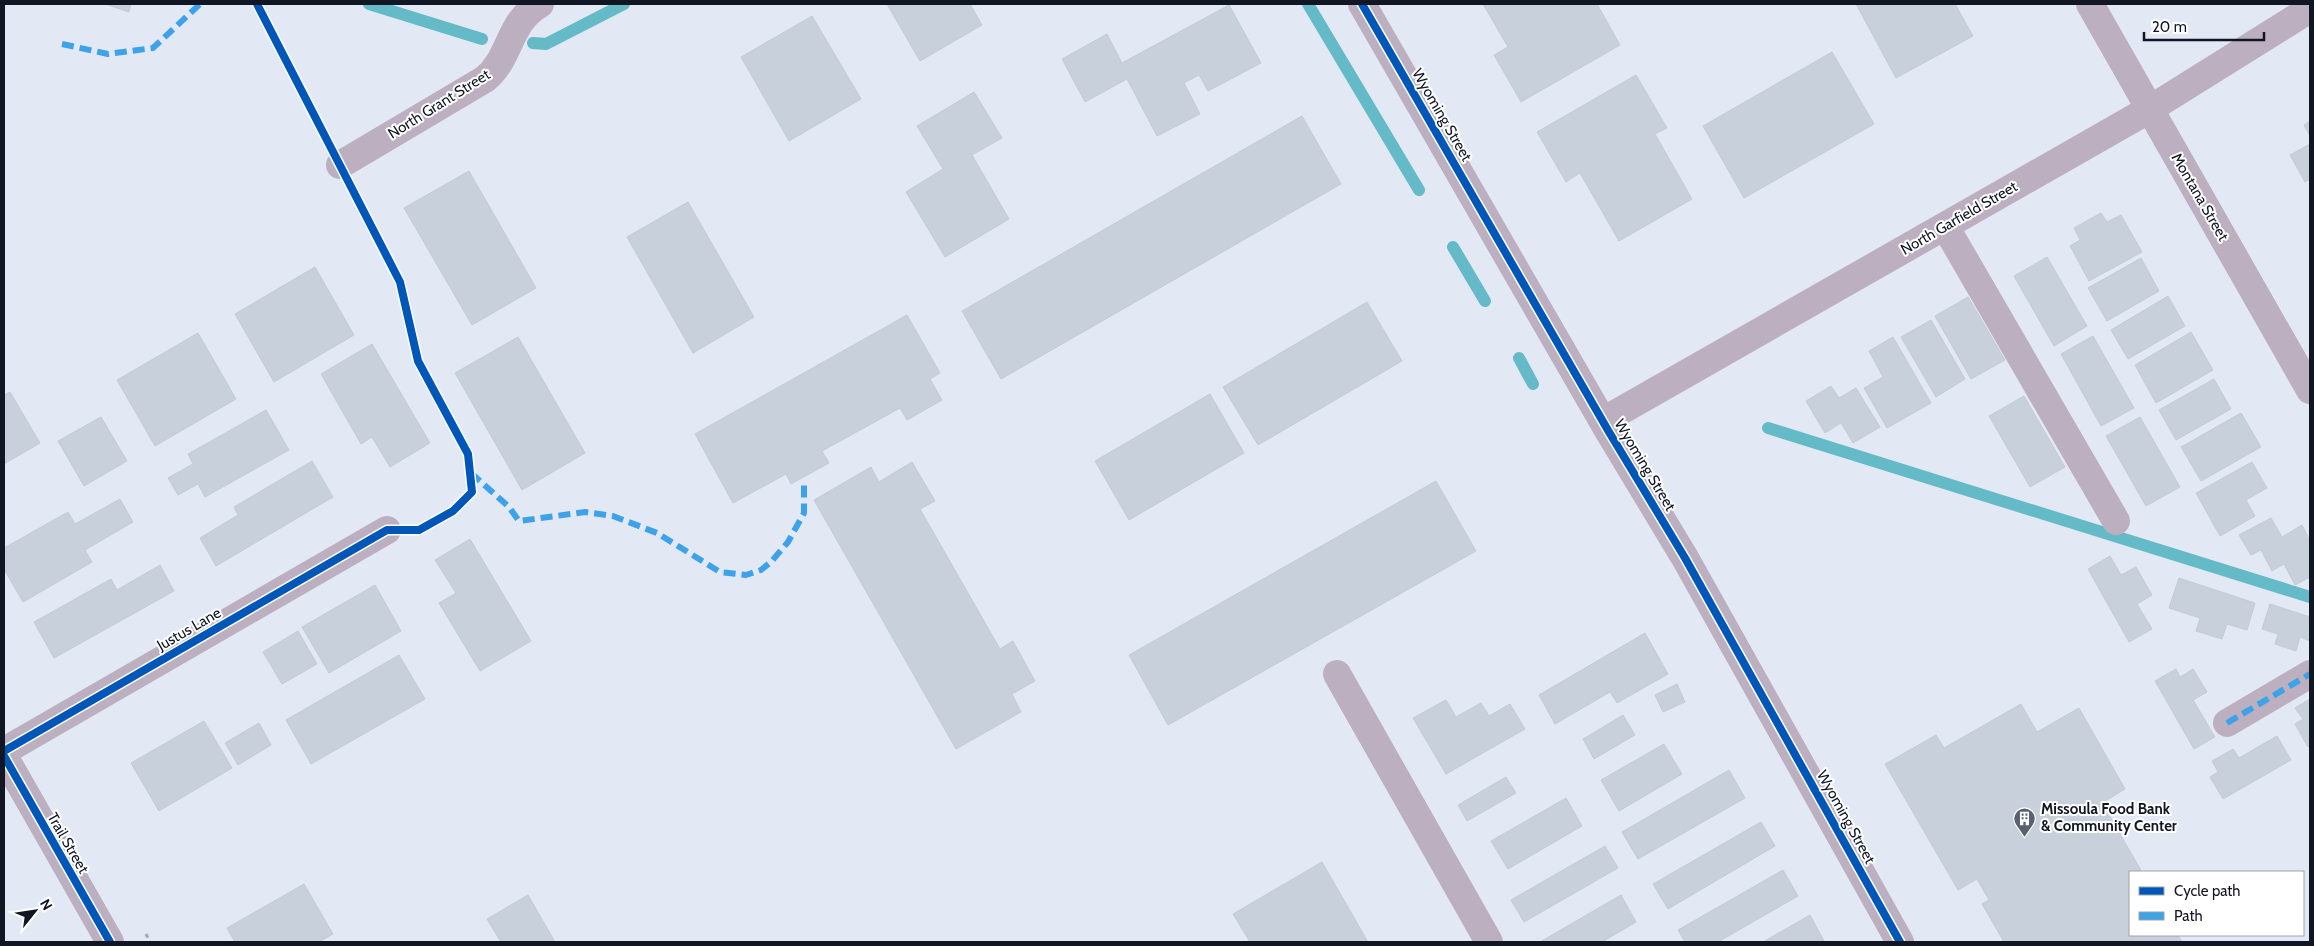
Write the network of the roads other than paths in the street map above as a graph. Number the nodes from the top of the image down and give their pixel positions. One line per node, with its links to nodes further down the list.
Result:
1 (540, 4): 6 (street, North Grant Street)
2 (1362, 4): 9 (street, Wyoming Street)
3 (2090, 4): 5 (street, Montana Street)
4 (2310, 9): 5 (street, North Garfield Street)
5 (2150, 109): 7 (street, North Garfield Street); 8 (street, Montana Street)
6 (340, 165)
7 (1945, 226): 9 (street, North Garfield Street); 10 (street)
8 (2310, 390)
9 (1603, 421): 19 (street, Wyoming Street)
10 (2116, 521)
11 (387, 530): 15 (street, Justus Lane)
12 (1337, 674): 18 (street)
13 (2310, 674): 14 (street)
14 (2227, 723)
15 (4, 751)
16 (4, 756): 17 (street, Trail Street)
17 (110, 942)
18 (1489, 942)
19 (1900, 942)

